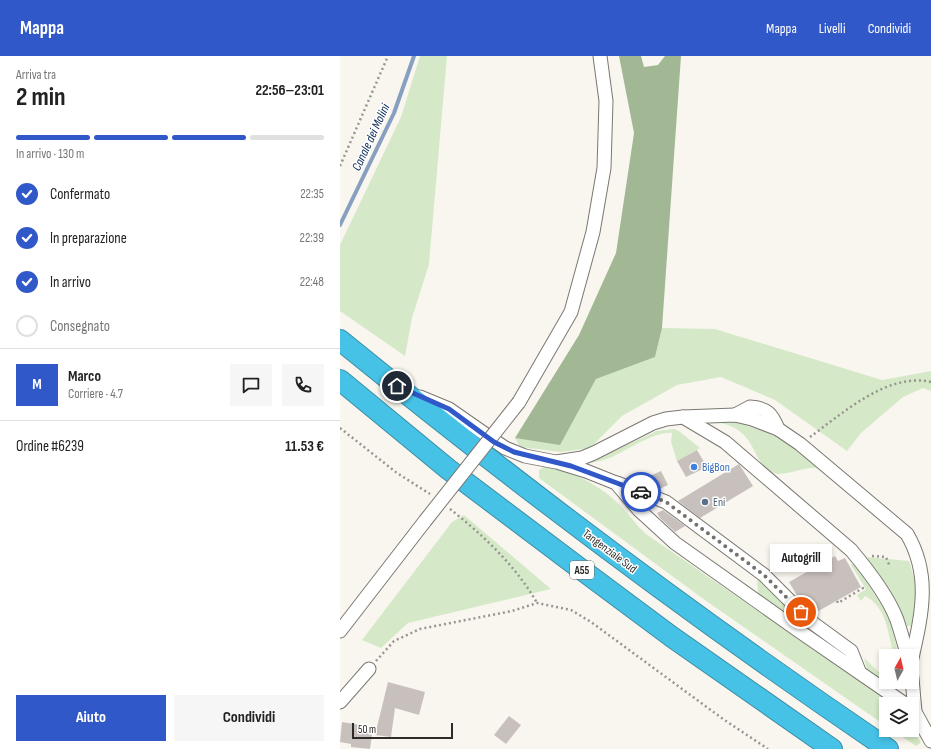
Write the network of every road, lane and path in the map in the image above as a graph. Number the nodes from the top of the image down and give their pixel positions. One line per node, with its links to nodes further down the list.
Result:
1 (388, 56): 3 (path)
2 (600, 56): 12 (street, bridge)
3 (340, 166)
4 (340, 340): 7 (highway, Tangenziale Sud / A55)
5 (340, 380): 22 (highway, A55)
6 (931, 382): 9 (path)
7 (397, 386): 10 (street); 23 (highway, Tangenziale Sud / A55)
8 (682, 417): 9 (street); 10 (street); 13 (street)
9 (800, 444): 14 (street)
10 (556, 462): 11 (street)
11 (616, 483): 16 (street); 16 (street)
12 (340, 631)
13 (906, 649)
14 (914, 649)
15 (369, 669): 18 (street); 21 (path)
16 (859, 671): 17 (street)
17 (896, 697)
18 (340, 702)
19 (919, 721): 20 (street)
20 (931, 741)
21 (768, 749)
22 (832, 749)
23 (888, 749)

